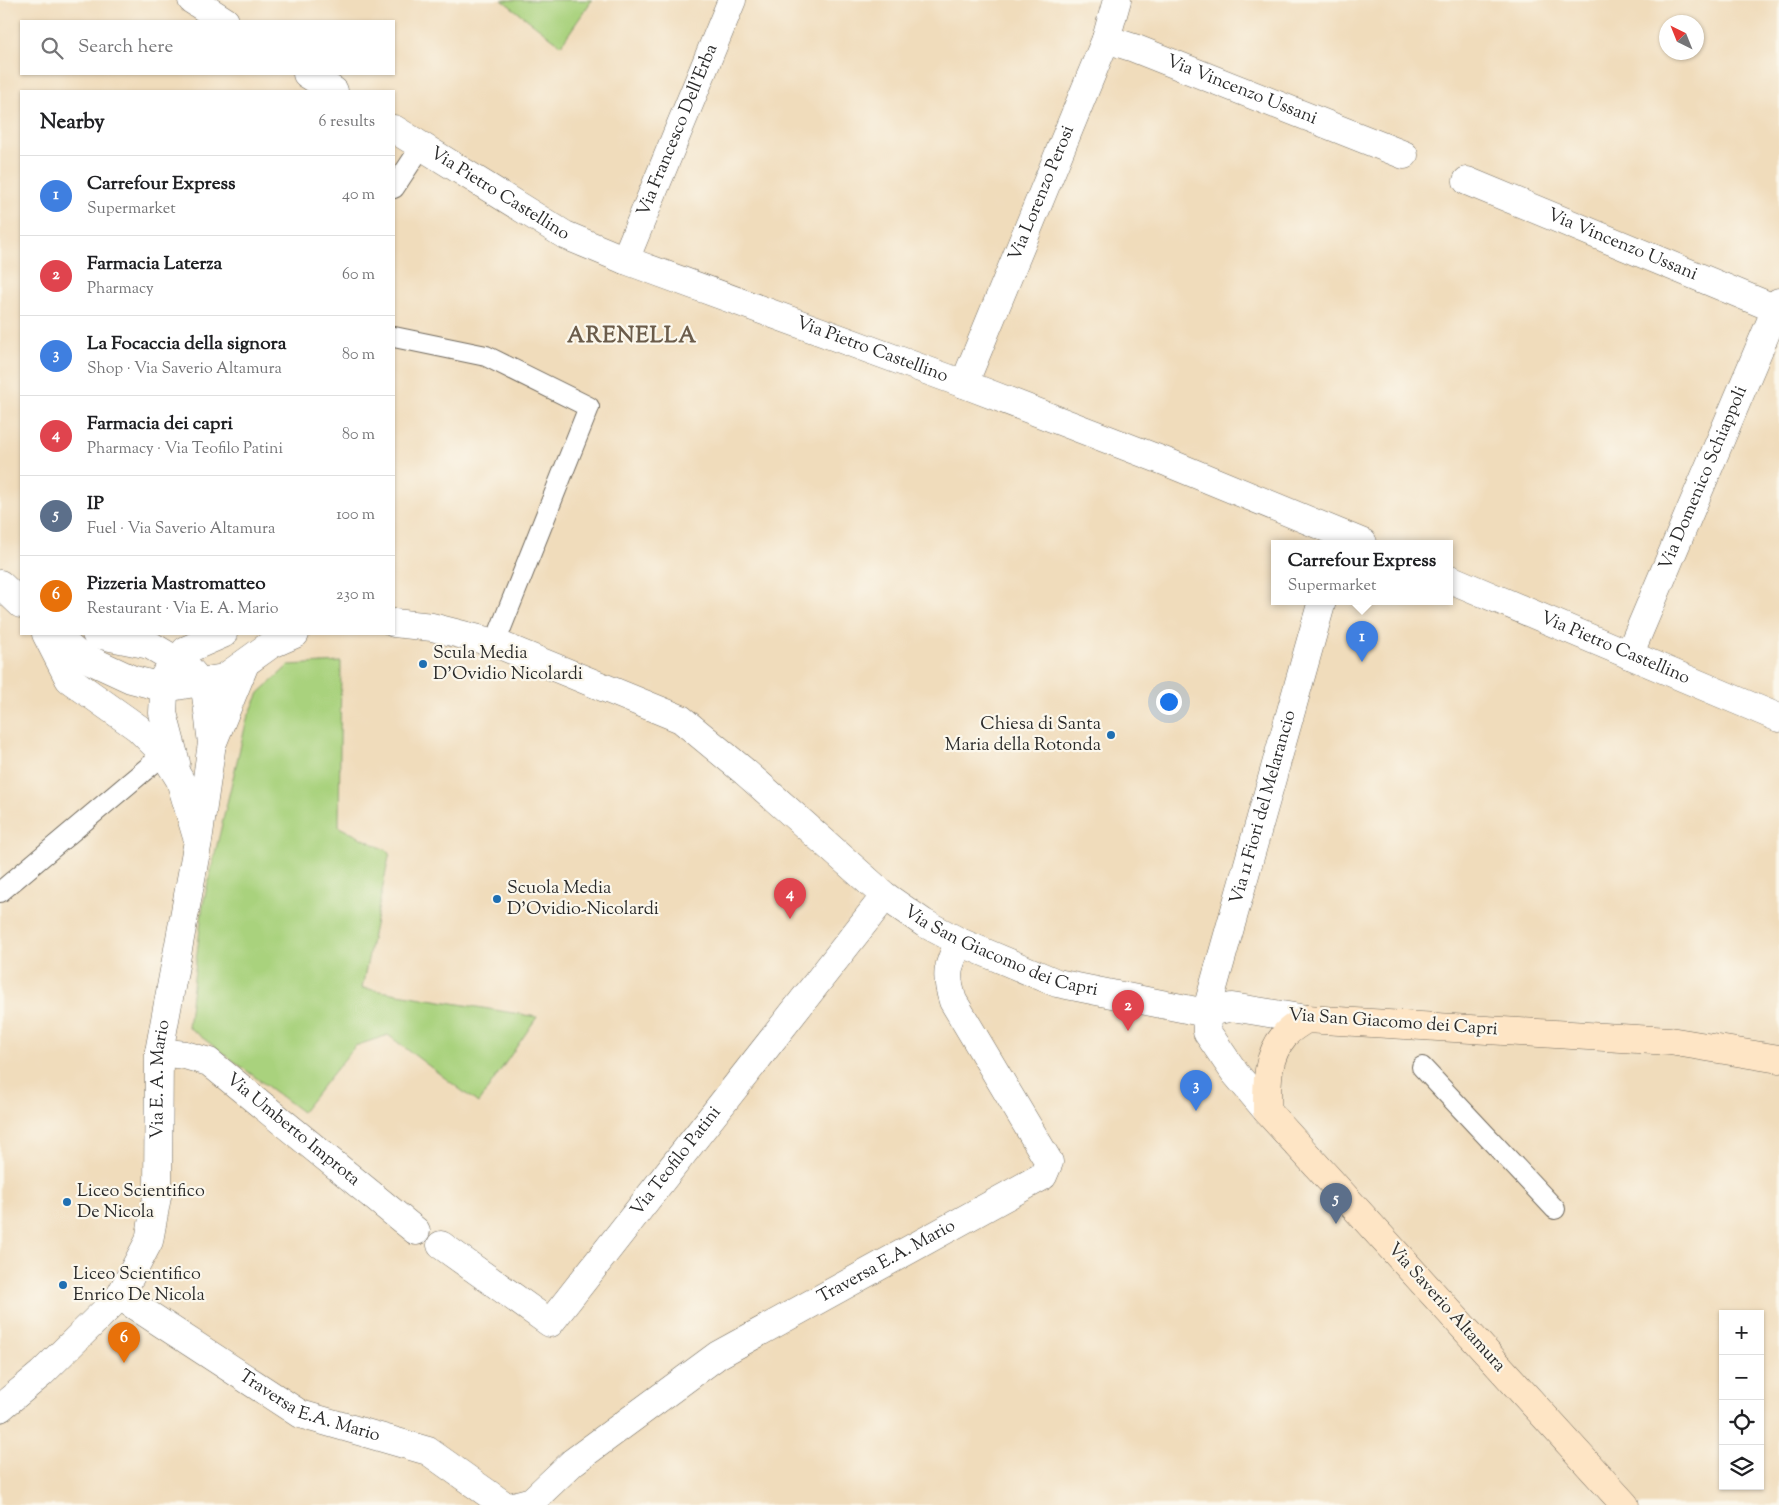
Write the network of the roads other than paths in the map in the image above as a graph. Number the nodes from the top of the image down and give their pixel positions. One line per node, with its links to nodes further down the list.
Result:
1 (192, 0): 4 (street)
2 (732, 0): 13 (street, Via Francesco Dell'Erba)
3 (1117, 0): 5 (street, Via Lorenzo Perosi)
4 (223, 20)
5 (1106, 39): 10 (street, Via Vincenzo Ussani); 16 (street, Via Lorenzo Perosi)
6 (309, 75): 7 (street)
7 (332, 90)
8 (395, 130): 9 (street, Via Pietro Castellino)
9 (421, 147): 12 (lane); 13 (street, Via Pietro Castellino)
10 (1404, 155)
11 (1466, 181): 14 (street, Via Vincenzo Ussani)
12 (395, 186)
13 (625, 260): 16 (street, Via Pietro Castellino)
14 (1778, 305): 31 (street, Via Domenico Schiappoli)
15 (395, 337): 29 (lane)
16 (964, 384): 17 (street, Via Pietro Castellino)
17 (1348, 540)
18 (1453, 580): 31 (street, Via Pietro Castellino)
19 (0, 584): 20 (street)
20 (20, 603)
21 (1321, 605): 44 (street, Via 11 Fiori del Melarancio)
22 (395, 623): 29 (street, Via San Giacomo dei Capri)
23 (47, 635): 38 (street)
24 (55, 635): 34 (street)
25 (101, 635): 30 (street)
26 (190, 635): 30 (street)
27 (221, 635): 32 (street)
28 (292, 635): 33 (street)
29 (496, 643): 42 (street, Via San Giacomo dei Capri)
30 (150, 645): 32 (street)
31 (1629, 654): 36 (street, Via Pietro Castellino)
32 (177, 660): 34 (street); 35 (street)
33 (245, 664): 35 (street); 37 (street)
34 (165, 688): 35 (street); 39 (street)
35 (203, 689): 37 (street, Via E. A. Mario)
36 (1779, 718)
37 (212, 743): 40 (street, Via E. A. Mario)
38 (164, 754): 39 (street); 41 (lane)
39 (180, 780): 40 (street)
40 (198, 841): 46 (street, Via E. A. Mario)
41 (0, 892)
42 (885, 896): 43 (street, Via San Giacomo dei Capri); 52 (street, Via Teofilo Patini)
43 (960, 942): 44 (street, Via San Giacomo dei Capri); 56 (street, Traversa E.A. Mario)
44 (1206, 1013): 45 (street, Via San Giacomo dei Capri); 49 (street, Via Saverio Altamura)
45 (1306, 1019): 47 (main road, Via San Giacomo dei Capri); 49 (main road)
46 (159, 1052): 51 (street, Via Umberto Improta); 53 (street, Via E. A. Mario)
47 (1779, 1060)
48 (1422, 1067): 50 (lane)
49 (1268, 1111): 57 (main road, Via Saverio Altamura)
50 (1555, 1209)
51 (416, 1231)
52 (441, 1245)
53 (120, 1296): 54 (street, Via E. A. Mario); 55 (street, Traversa E.A. Mario)
54 (0, 1408)
55 (504, 1505)
56 (517, 1505)
57 (1625, 1505)

